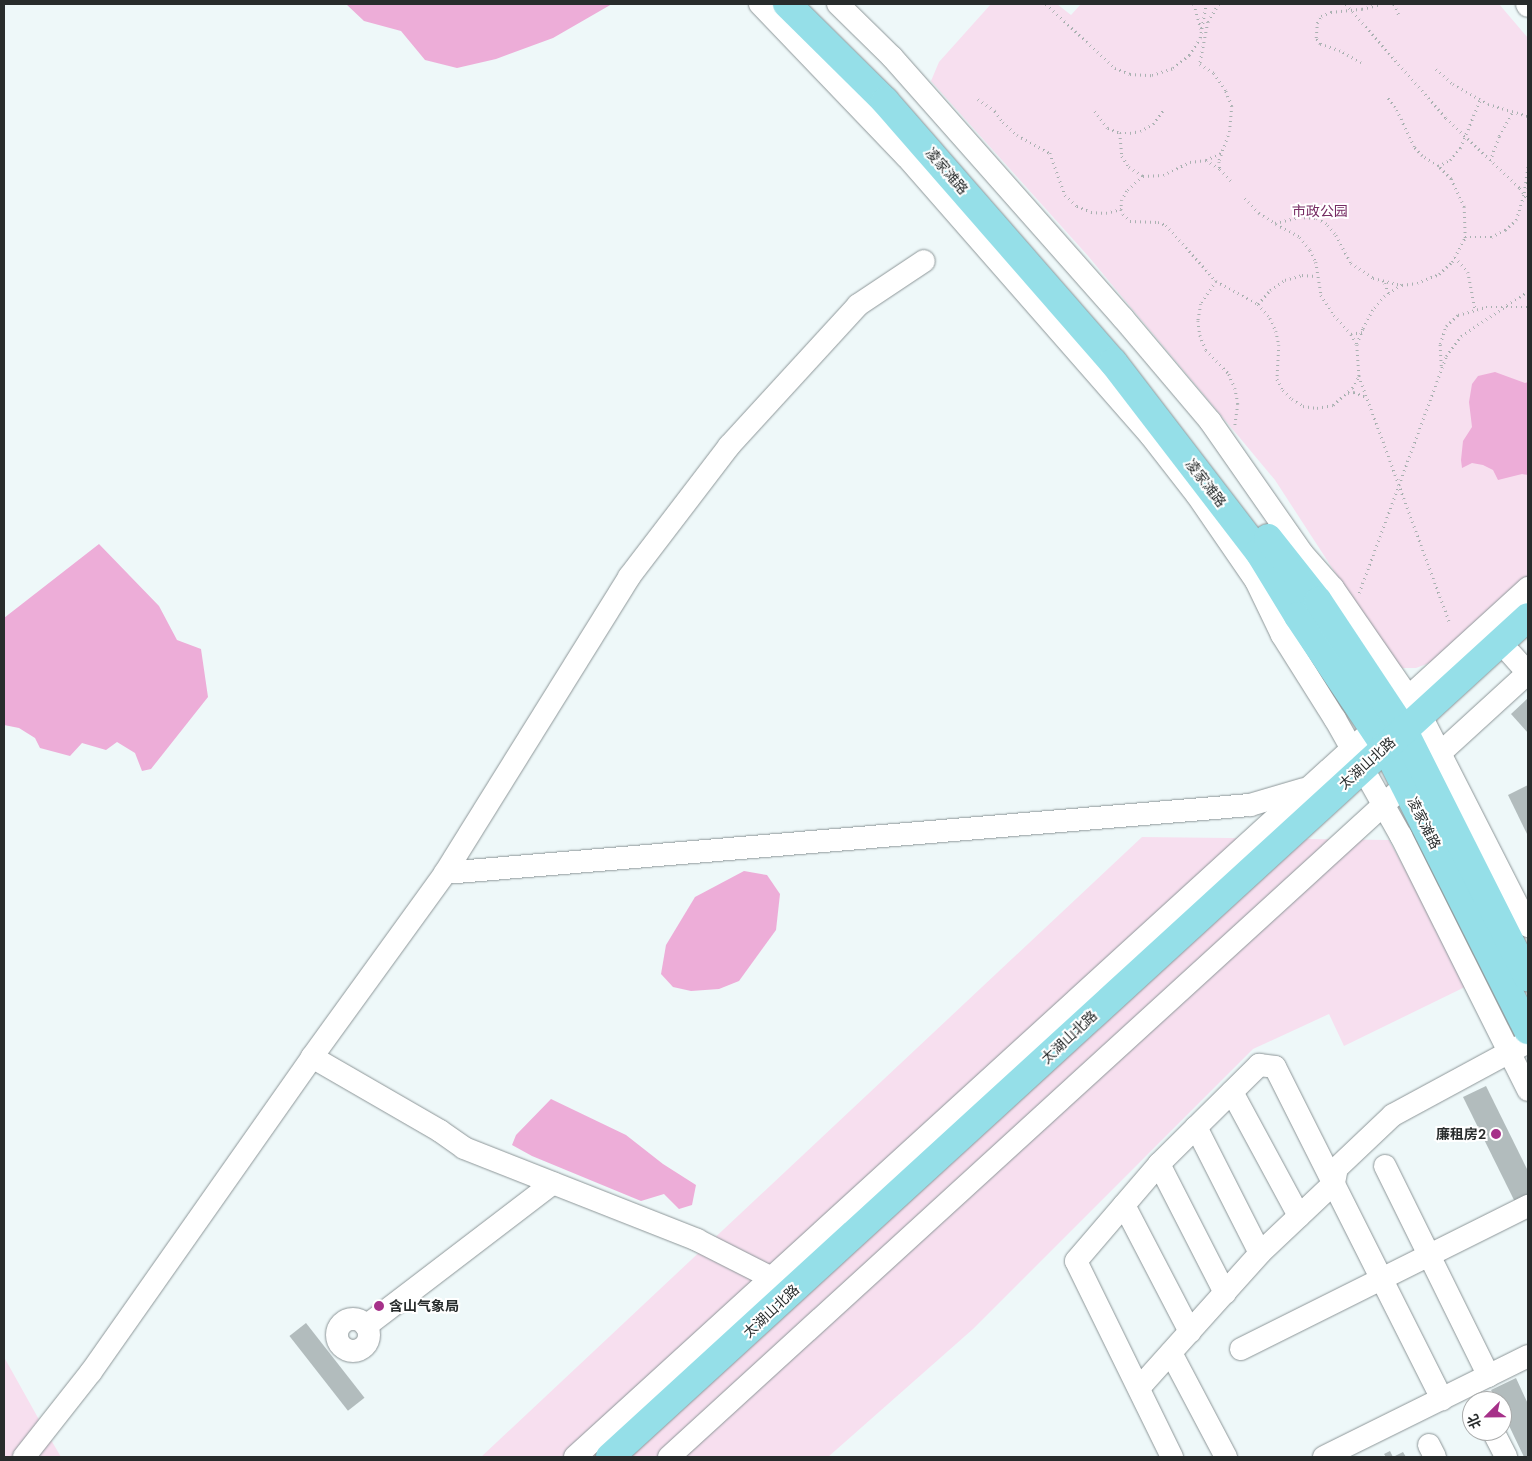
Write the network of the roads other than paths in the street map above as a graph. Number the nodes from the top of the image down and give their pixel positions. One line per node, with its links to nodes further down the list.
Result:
1 (760, 4): 10 (street)
2 (787, 4): 9 (main road, 凌家滩路)
3 (810, 4): 9 (main road, 凌家滩路)
4 (838, 4): 9 (street)
5 (924, 261): 14 (street)
6 (1528, 588): 9 (street)
7 (1528, 617): 9 (main road, 太湖山北路)
8 (1524, 660): 9 (main road, 太湖山北路); 11 (street)
9 (1402, 729): 10 (main road, 太湖山北路); 11 (main road, 凌家滩路); 11 (street)
10 (1361, 766): 12 (street); 13 (street); 46 (main road, 太湖山北路); 47 (main road, 太湖山北路)
11 (1424, 770): 13 (street); 15 (street); 16 (main road, 凌家滩路); 17 (main road, 凌家滩路)
12 (1310, 787): 14 (street); 32 (street)
13 (1384, 806): 18 (street); 48 (street)
14 (445, 873): 19 (street)
15 (1528, 926)
16 (1528, 977)
17 (1528, 1030)
18 (1518, 1046): 20 (street); 26 (street)
19 (312, 1057): 25 (street); 44 (street)
20 (1528, 1090)
21 (1232, 1092): 22 (street); 26 (street); 29 (street)
22 (1196, 1128): 23 (street); 30 (street)
23 (1159, 1164): 27 (street); 34 (street)
24 (1385, 1166): 31 (street)
25 (553, 1183): 32 (street); 35 (street)
26 (1334, 1183): 29 (street); 33 (street)
27 (1124, 1205): 36 (street); 41 (street)
28 (1528, 1206): 31 (street)
29 (1299, 1216): 30 (street)
30 (1260, 1254): 34 (street)
31 (1430, 1255): 33 (street); 40 (street)
32 (772, 1278): 45 (street)
33 (1380, 1280): 37 (street); 42 (street)
34 (1225, 1293): 36 (street)
35 (366, 1326)
36 (1190, 1332): 38 (street)
37 (1241, 1349)
38 (1171, 1352): 41 (street); 50 (street)
39 (1528, 1356): 40 (street)
40 (1489, 1376): 42 (street)
41 (1139, 1388): 49 (street)
42 (1442, 1399): 51 (street)
43 (1498, 1441): 52 (street)
44 (24, 1457)
45 (575, 1457)
46 (610, 1457)
47 (634, 1457)
48 (669, 1457)
49 (1172, 1457)
50 (1226, 1457)
51 (1324, 1457)
52 (1506, 1457)

